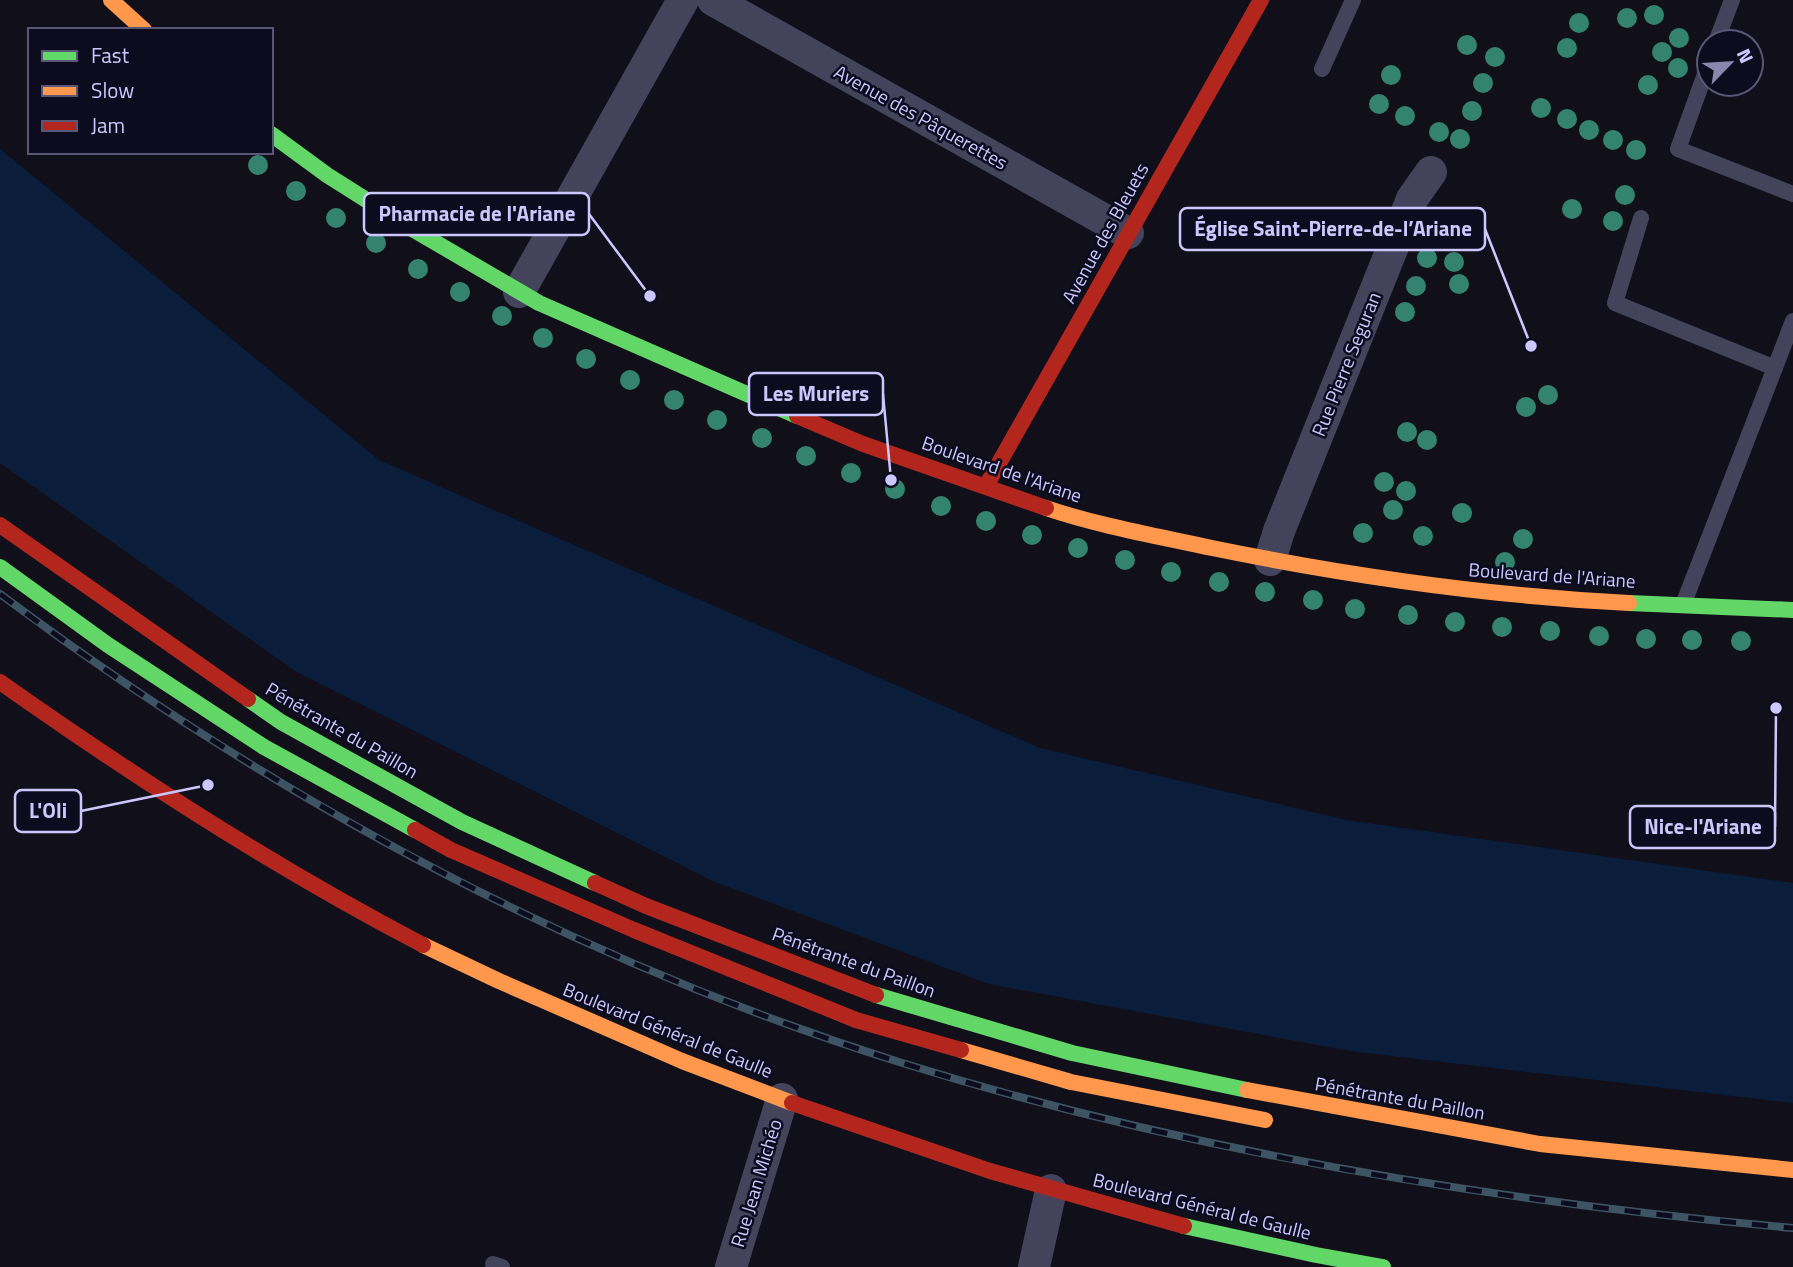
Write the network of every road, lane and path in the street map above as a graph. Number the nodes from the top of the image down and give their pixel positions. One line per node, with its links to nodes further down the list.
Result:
1 (111, 0): 7 (street)
2 (683, 0): 16 (street)
3 (713, 0): 15 (street, Avenue des Pâquerettes)
4 (1261, 0): 15 (street, Avenue des Bleuets)
5 (1353, 0): 9 (lane)
6 (1732, 0): 8 (lane)
7 (142, 28)
8 (1721, 28)
9 (1322, 69)
10 (1696, 98): 13 (lane)
11 (273, 135): 16 (street, Boulevard de l'Ariane)
12 (1431, 172): 21 (street, Rue Pierre Seguran)
13 (1793, 194)
14 (1641, 218): 18 (lane)
15 (1128, 233): 19 (street, Avenue des Bleuets)
16 (519, 292): 19 (street, Boulevard de l'Ariane)
17 (1793, 321): 18 (lane)
18 (1775, 368): 23 (lane)
19 (986, 486): 21 (street, Boulevard de l'Ariane)
20 (0, 525): 28 (street, Pénétrante du Paillon)
21 (1270, 560): 23 (street, Boulevard de l'Ariane)
22 (0, 567): 27 (street)
23 (1683, 605): 24 (street, Boulevard de l'Ariane)
24 (1793, 610)
25 (0, 682): 26 (street, Boulevard Général de Gaulle)
26 (782, 1099): 29 (street, Boulevard Général de Gaulle); 30 (street, Rue Jean Michéo)
27 (1277, 1123)
28 (1793, 1170)
29 (1051, 1191): 31 (street); 32 (street, Boulevard Général de Gaulle)
30 (731, 1267)
31 (1034, 1267)
32 (1383, 1267)

